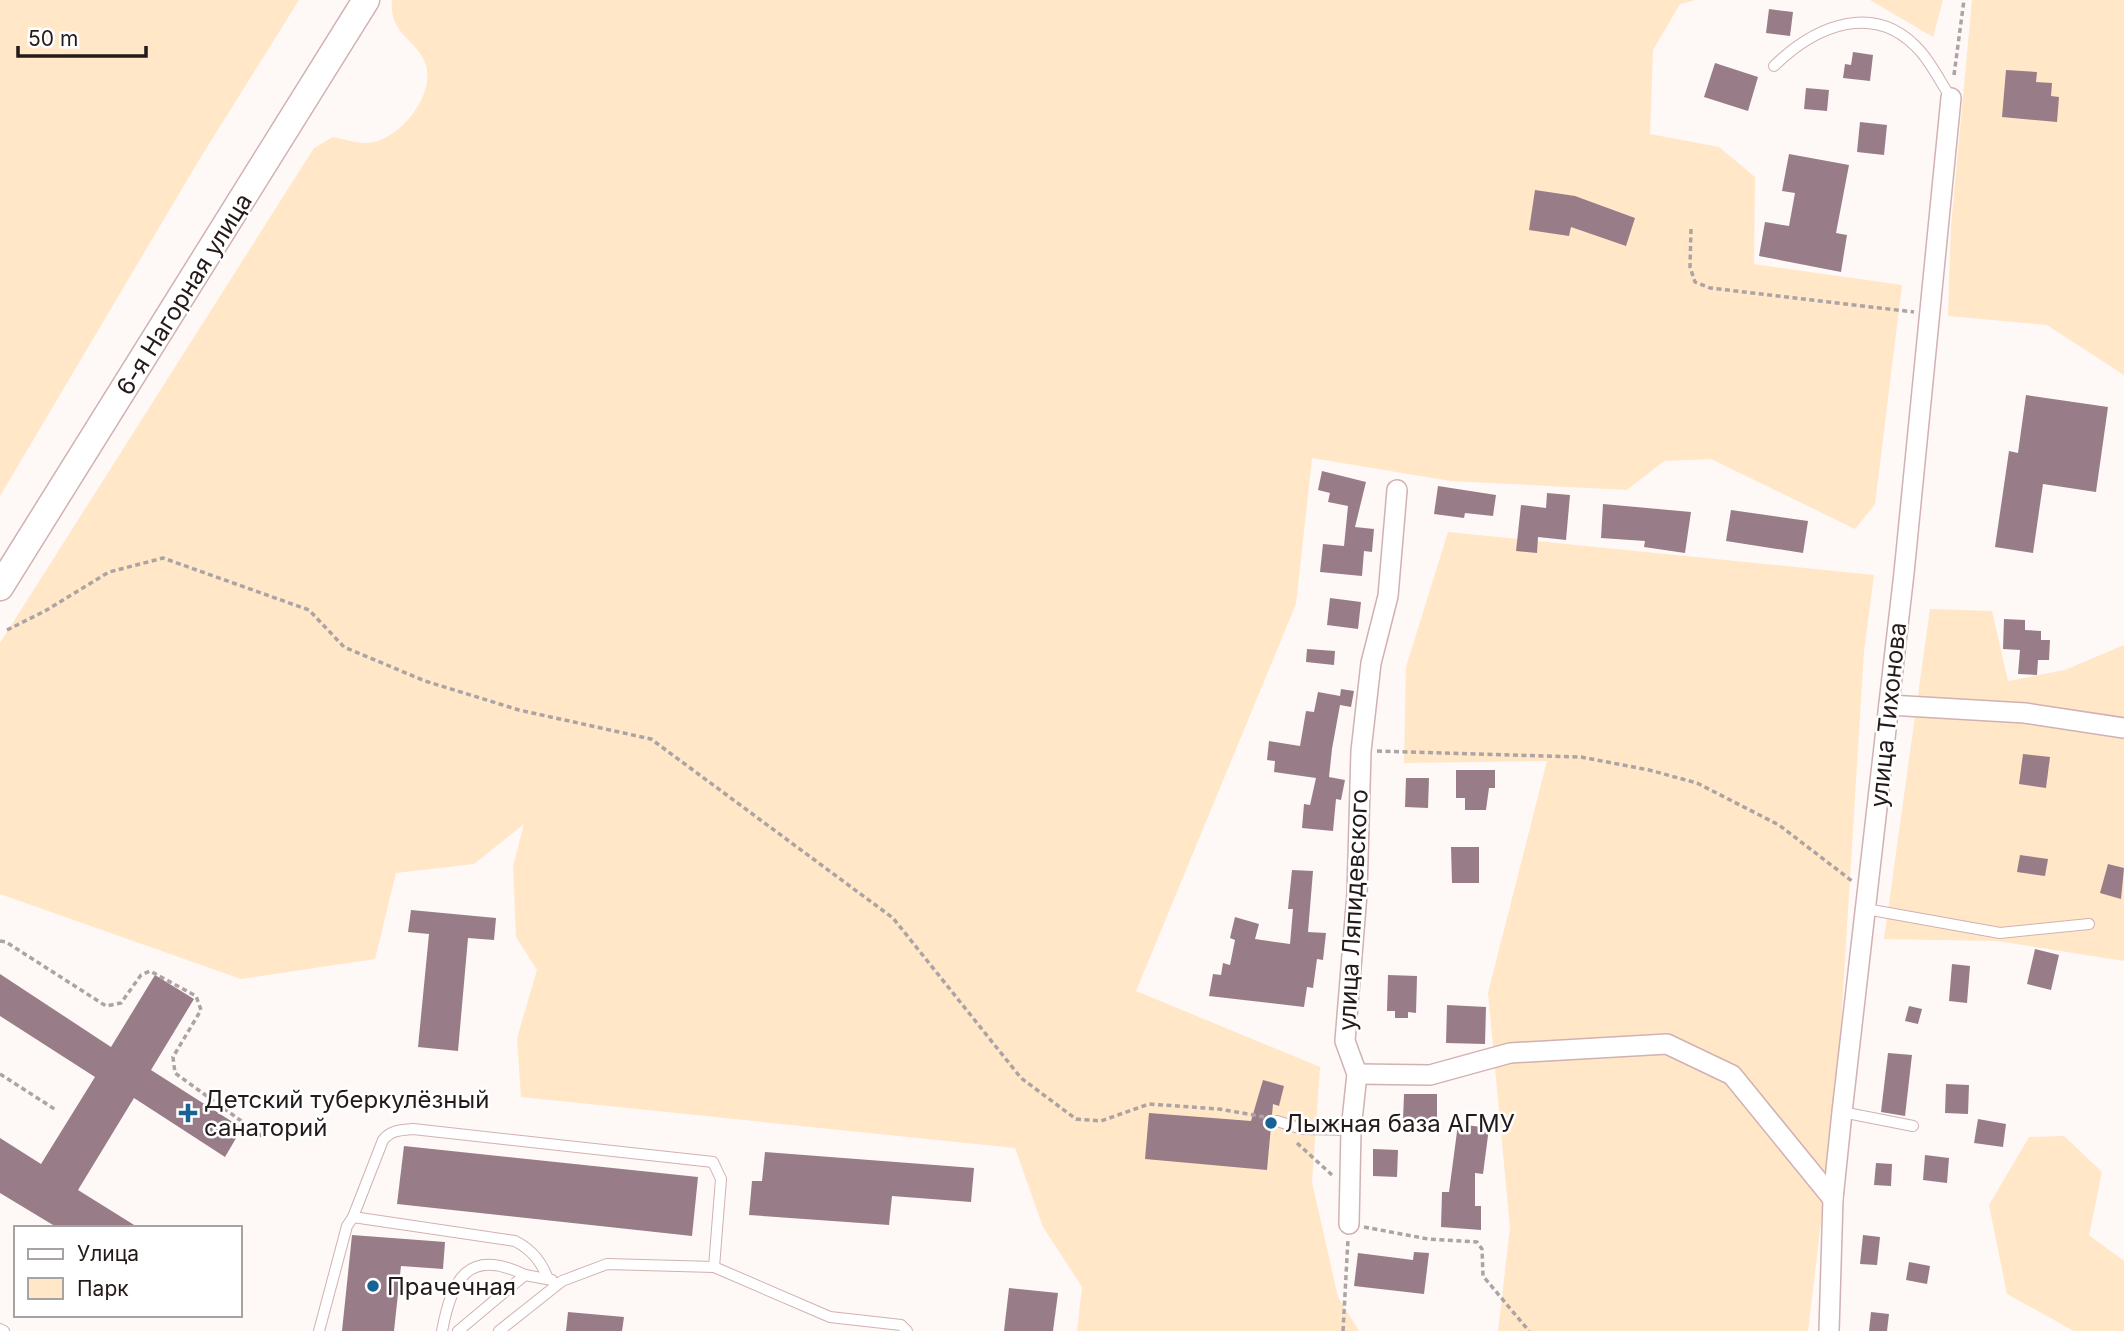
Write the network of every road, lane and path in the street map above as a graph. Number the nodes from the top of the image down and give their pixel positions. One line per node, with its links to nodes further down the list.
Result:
1 (366, 0): 8 (street, 6-я Нагорная улица)
2 (1964, 0): 4 (path)
3 (1774, 66): 4 (lane)
4 (1951, 98): 6 (street, улица Тихонова)
5 (1691, 229): 6 (path)
6 (1927, 313): 10 (street, улица Тихонова)
7 (1397, 490): 12 (street, улица Ляпидевского)
8 (0, 587)
9 (7, 629): 20 (path)
10 (1889, 705): 11 (street); 13 (street, улица Тихонова)
11 (2124, 728)
12 (1361, 751): 13 (path); 17 (street, улица Ляпидевского)
13 (1866, 903): 14 (lane); 19 (street, улица Тихонова)
14 (2089, 924)
15 (0, 941): 23 (path)
16 (0, 1074): 18 (path)
17 (1357, 1074): 22 (street, улица Ляпидевского); 25 (street)
18 (56, 1110)
19 (1842, 1112): 21 (lane); 25 (street, улица Тихонова)
20 (1277, 1121): 22 (lane); 24 (path)
21 (1913, 1126)
22 (1351, 1130): 27 (street, улица Ляпидевского)
23 (262, 1136)
24 (1335, 1185)
25 (1833, 1199): 39 (street, улица Тихонова)
26 (353, 1217): 28 (lane); 30 (lane); 32 (lane)
27 (1349, 1224): 37 (path); 38 (path)
28 (714, 1267): 31 (lane); 36 (lane)
29 (525, 1275): 30 (lane); 33 (lane); 34 (lane)
30 (548, 1279): 31 (lane)
31 (562, 1282): 35 (lane)
32 (319, 1331)
33 (442, 1331)
34 (458, 1331)
35 (499, 1331)
36 (907, 1331)
37 (1343, 1331)
38 (1529, 1331)
39 (1829, 1331)

